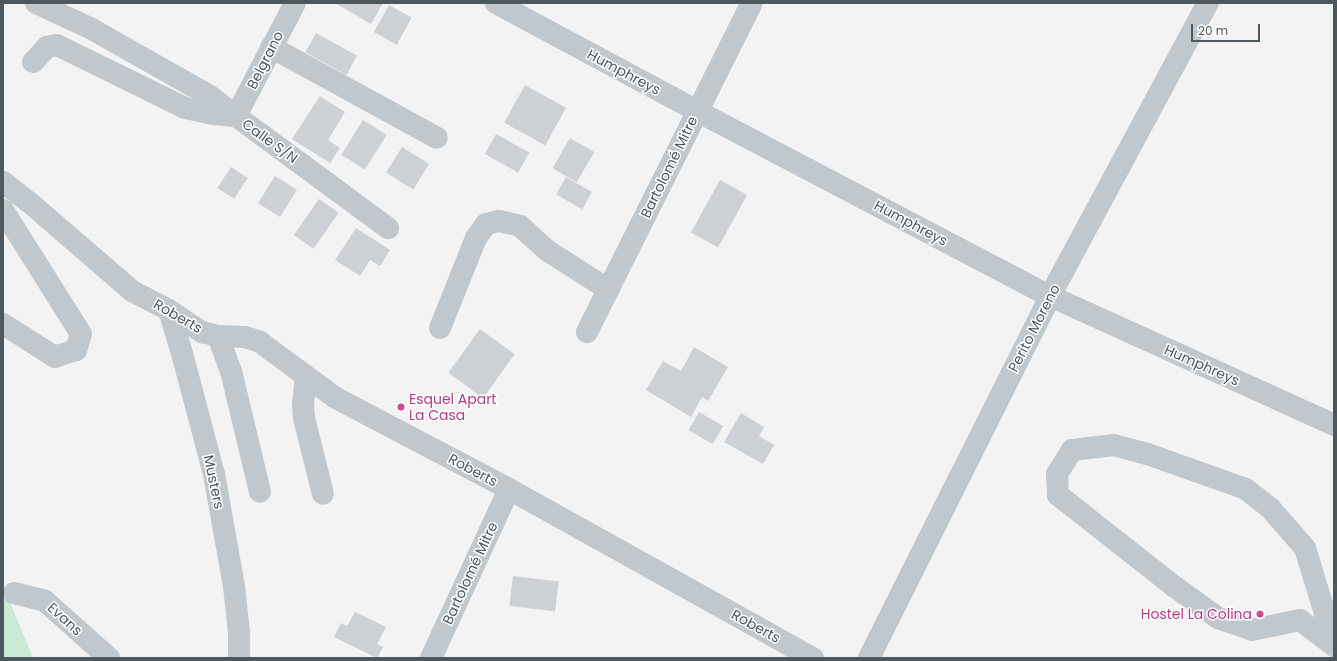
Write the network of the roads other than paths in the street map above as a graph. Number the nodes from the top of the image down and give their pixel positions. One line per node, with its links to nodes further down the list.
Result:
1 (36, 3): 9 (street)
2 (294, 3): 6 (street, Belgrano)
3 (496, 3): 8 (street, Humphreys)
4 (752, 3): 8 (street, Bartolomé Mitre)
5 (1208, 3): 15 (street, Perito Moreno)
6 (271, 47): 9 (street, Belgrano); 10 (street)
7 (33, 62): 9 (street, Calle S/N)
8 (697, 111): 14 (street, Bartolomé Mitre); 15 (street, Humphreys)
9 (236, 116): 13 (street, Calle S/N)
10 (437, 138)
11 (3, 182): 16 (street, Roberts)
12 (3, 210): 17 (street)
13 (388, 228)
14 (609, 290): 18 (street); 19 (street, Bartolomé Mitre)
15 (1050, 296): 22 (street, Humphreys); 32 (street, Perito Moreno)
16 (169, 310): 20 (street, Roberts); 29 (street, Musters)
17 (3, 324)
18 (440, 328)
19 (587, 332)
20 (218, 336): 21 (street, Roberts); 24 (street)
21 (306, 376): 23 (street, Roberts); 25 (street)
22 (1334, 425)
23 (509, 489): 30 (street, Bartolomé Mitre); 31 (street, Roberts)
24 (260, 492)
25 (322, 494)
26 (14, 592): 28 (street, Evans)
27 (1334, 645): 27 (street)
28 (109, 658)
29 (239, 658)
30 (431, 658)
31 (813, 658)
32 (869, 658)

